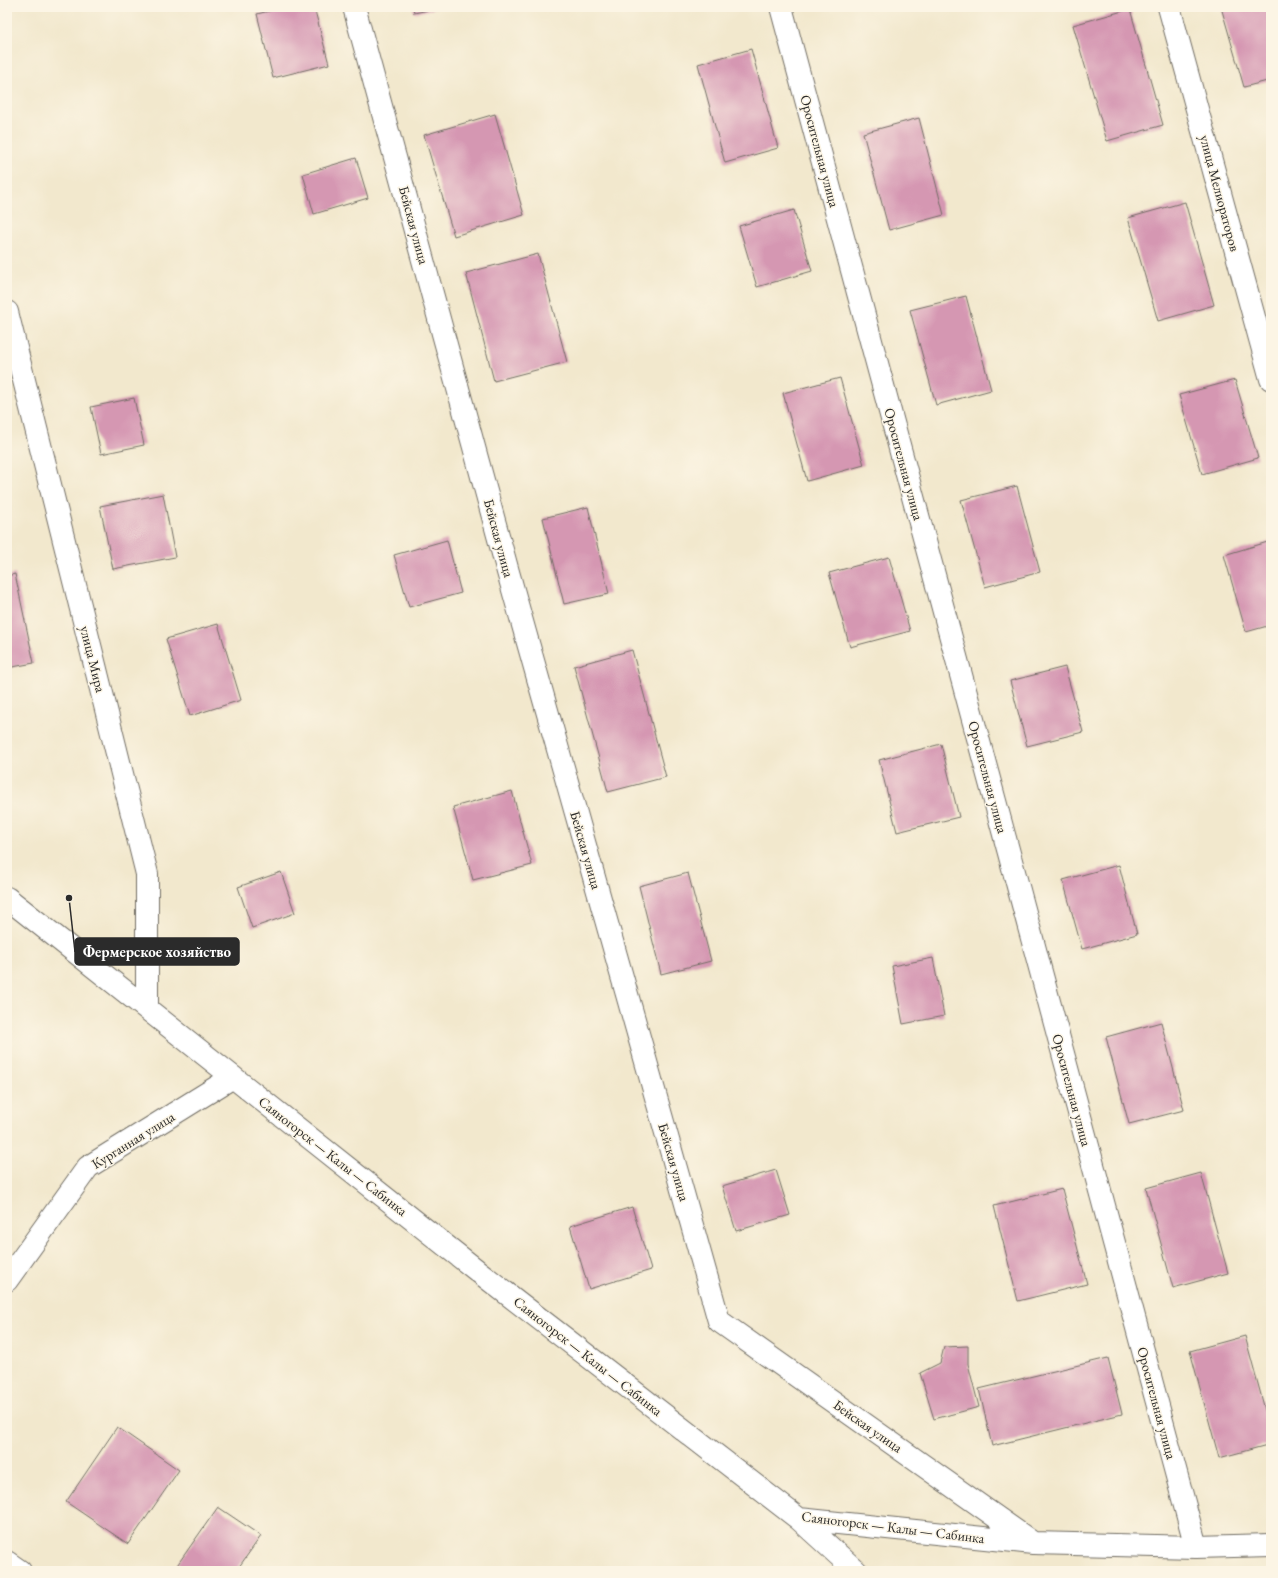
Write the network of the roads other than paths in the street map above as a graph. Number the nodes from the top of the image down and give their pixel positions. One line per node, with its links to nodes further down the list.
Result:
1 (354, 7): 11 (street, Бейская улица)
2 (781, 7): 13 (street, Оросительная улица)
3 (1169, 7): 5 (street, улица Мелиораторов)
4 (7, 312): 7 (street, улица Мира)
5 (1271, 379)
6 (7, 898): 7 (street, Саяногорск — Калы — Сабинка)
7 (147, 1009): 8 (street, Саяногорск — Калы — Сабинка)
8 (234, 1077): 9 (street, Курганная улица); 10 (street, Саяногорск — Калы — Сабинка)
9 (7, 1280)
10 (799, 1519): 11 (street, Саяногорск — Калы — Сабинка); 16 (street)
11 (1033, 1543): 13 (street, Саяногорск — Калы — Сабинка)
12 (1271, 1545): 13 (street, Саяногорск — Калы — Сабинка)
13 (1196, 1547)
14 (7, 1562): 15 (street)
15 (20, 1571)
16 (856, 1571)

